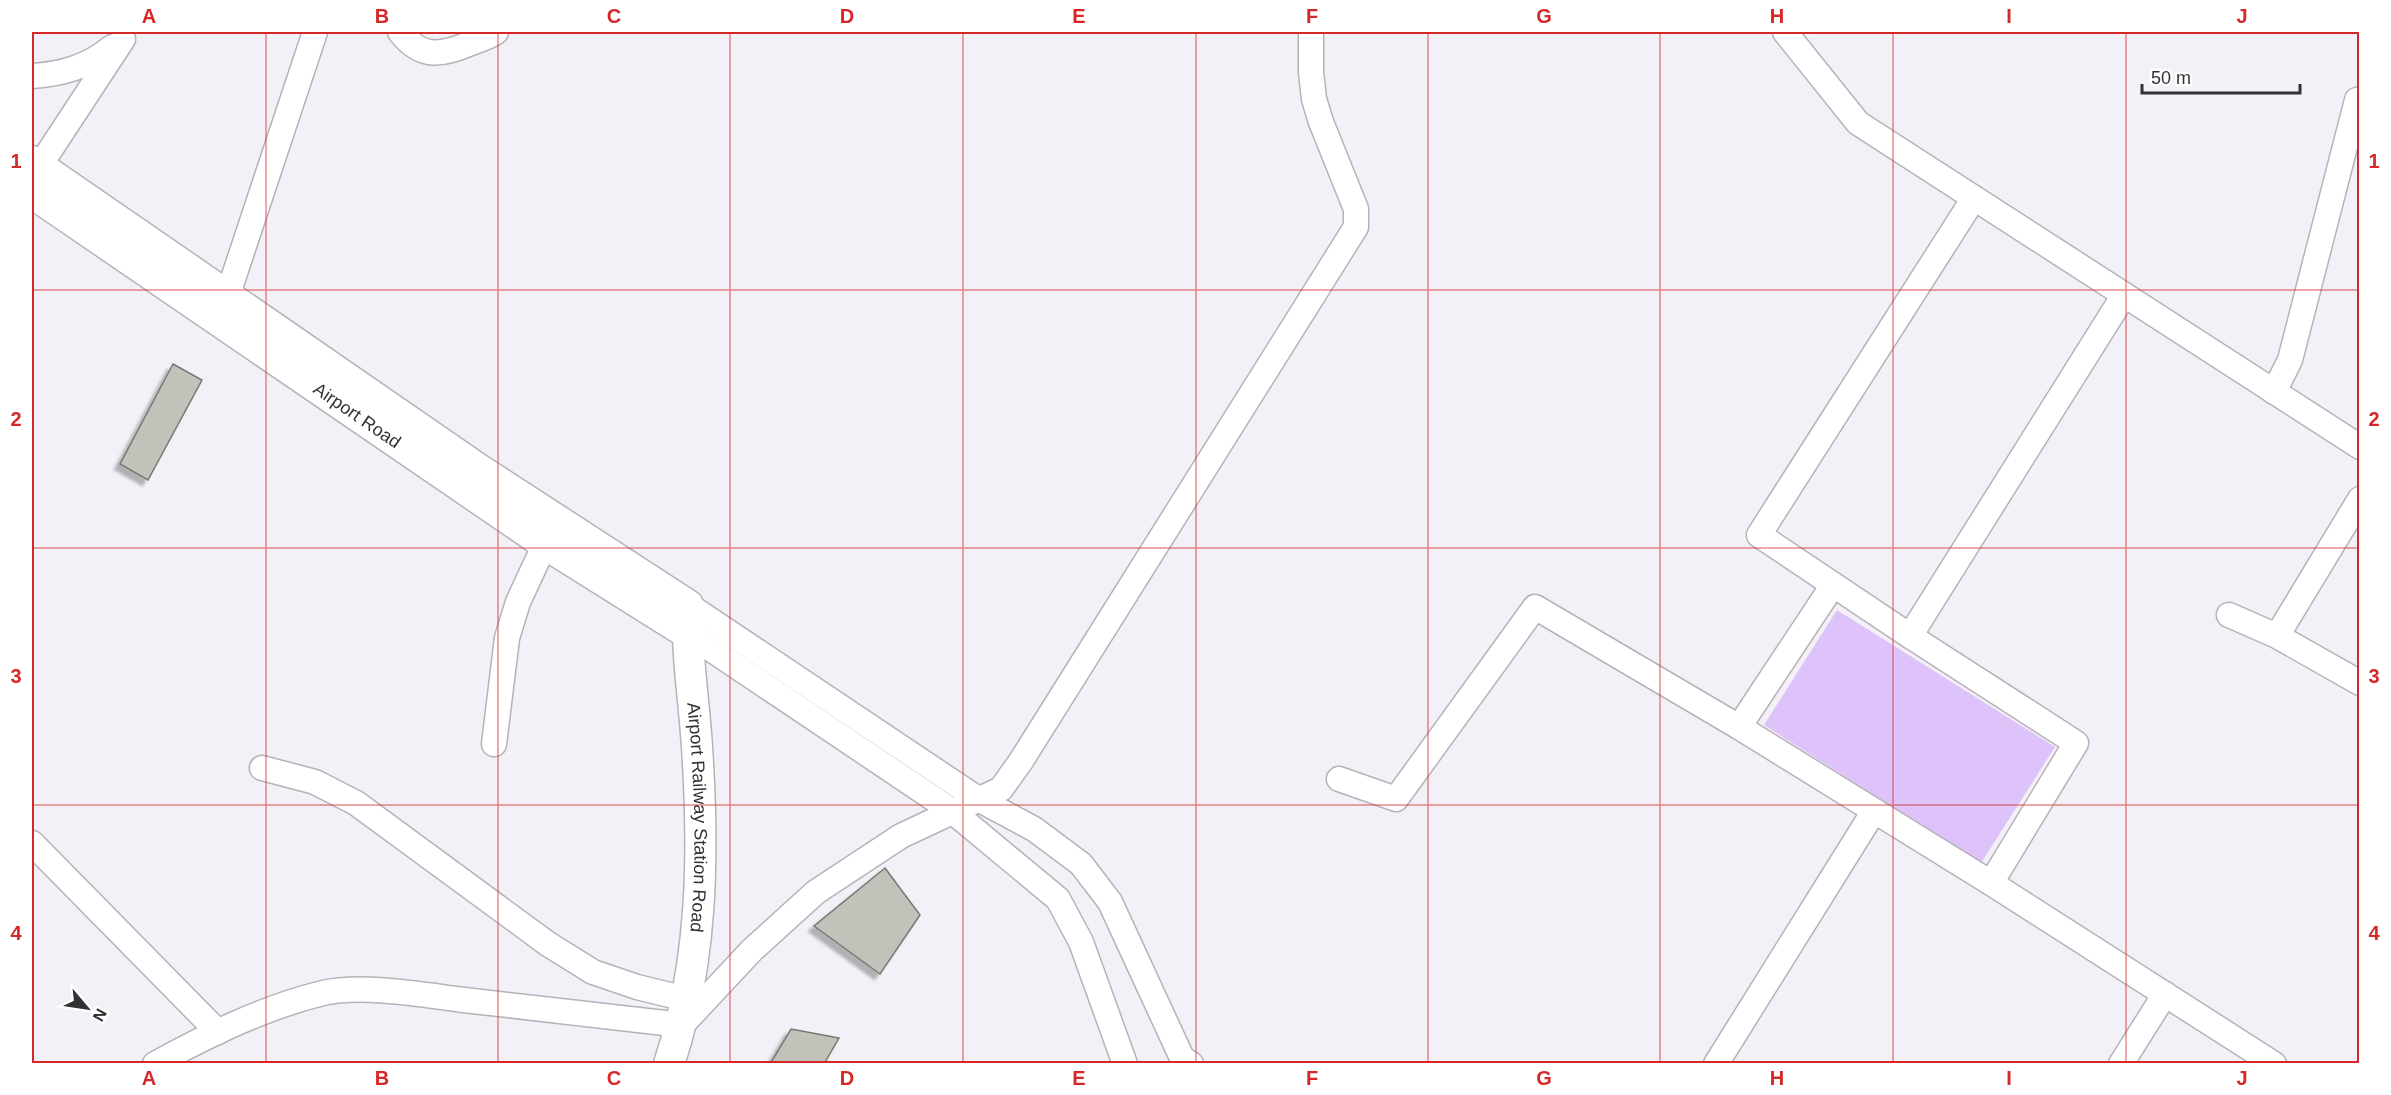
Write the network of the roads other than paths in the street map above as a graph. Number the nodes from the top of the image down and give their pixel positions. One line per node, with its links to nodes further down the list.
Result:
1 (315, 32): 12 (street)
2 (400, 32): 3 (street)
3 (496, 32)
4 (1311, 32): 27 (street)
5 (1785, 32): 10 (street)
6 (126, 35): 7 (street); 9 (street)
7 (32, 76)
8 (2360, 99): 13 (street)
9 (34, 174): 12 (main road); 16 (main road, Airport Road)
10 (1974, 198): 11 (street); 17 (street)
11 (2124, 295): 13 (street); 20 (street)
12 (227, 297): 19 (main road)
13 (2274, 392): 14 (street)
14 (2360, 447)
15 (2360, 499): 21 (street)
16 (545, 544): 19 (main road, Airport Road); 24 (street)
17 (1833, 585): 20 (street); 23 (street)
18 (2229, 615): 21 (street)
19 (688, 619): 27 (street); 28 (street); 33 (main road, Airport Railway Station Road)
20 (1910, 636): 31 (street)
21 (2277, 636): 22 (street)
22 (2360, 683)
23 (1739, 728): 26 (street); 29 (street)
24 (494, 744)
25 (262, 768): 33 (street)
26 (1339, 779)
27 (978, 799): 28 (street); 38 (street)
28 (952, 811): 33 (street); 37 (street)
29 (1874, 811): 31 (street); 39 (street)
30 (32, 843): 34 (street)
31 (1991, 883): 32 (street)
32 (2165, 994): 40 (street); 41 (street)
33 (684, 1012): 34 (street); 36 (main road, Airport Railway Station Road)
34 (218, 1032): 35 (street)
35 (155, 1064)
36 (669, 1064)
37 (1125, 1064)
38 (1191, 1064)
39 (1716, 1064)
40 (2121, 1064)
41 (2274, 1064)

